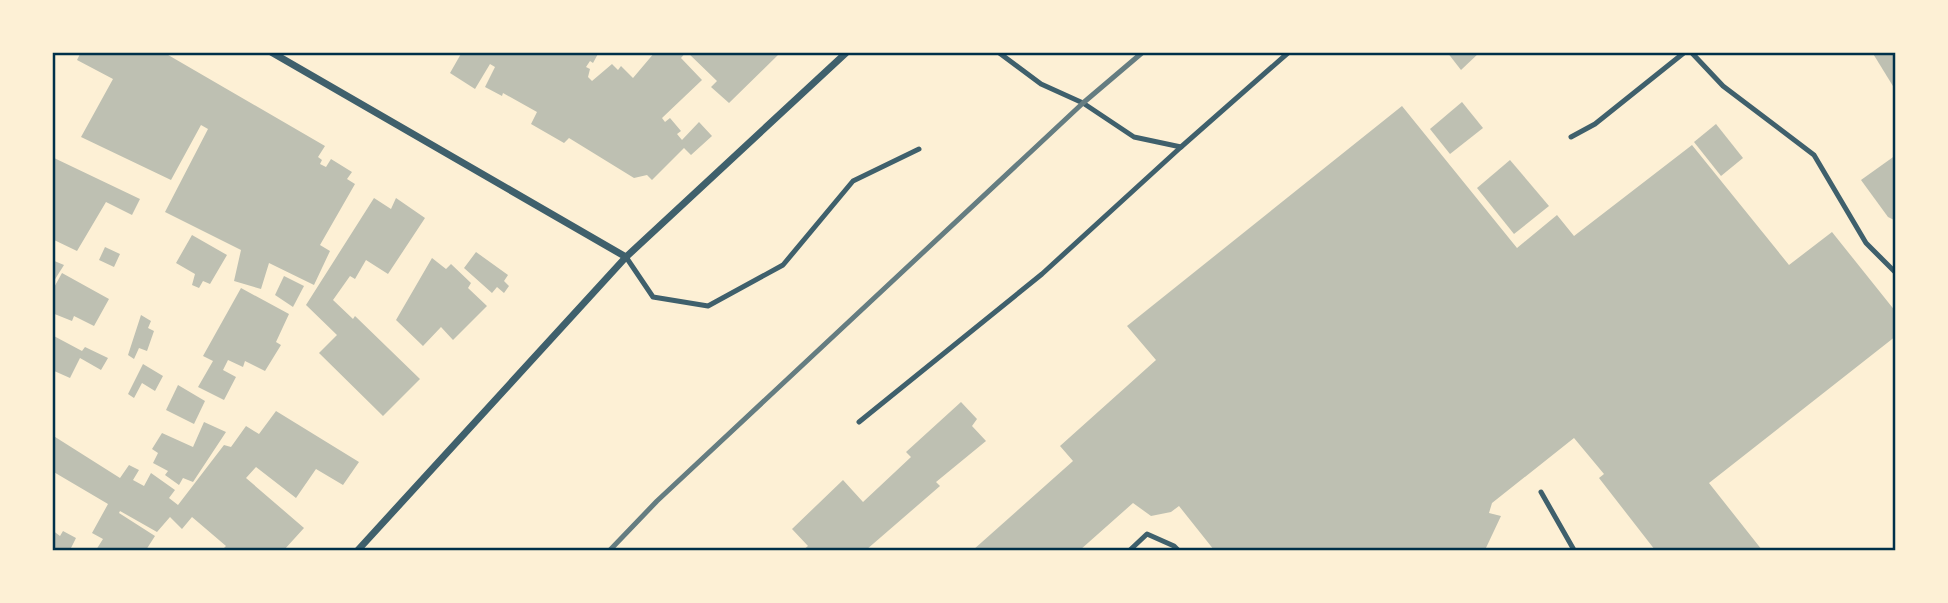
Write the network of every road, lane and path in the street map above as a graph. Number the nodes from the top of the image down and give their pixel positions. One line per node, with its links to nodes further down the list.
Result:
1 (271, 52): 10 (street)
2 (847, 52): 10 (street)
3 (998, 52): 8 (lane)
4 (1289, 52): 8 (lane)
5 (1685, 52): 7 (lane)
6 (1691, 52): 11 (lane)
7 (1571, 137)
8 (1181, 147): 12 (lane)
9 (919, 149): 10 (lane)
10 (626, 257): 14 (street)
11 (1895, 274)
12 (859, 422)
13 (1541, 492): 17 (lane)
14 (358, 551)
15 (1130, 551): 16 (lane)
16 (1178, 551)
17 (1574, 551)

